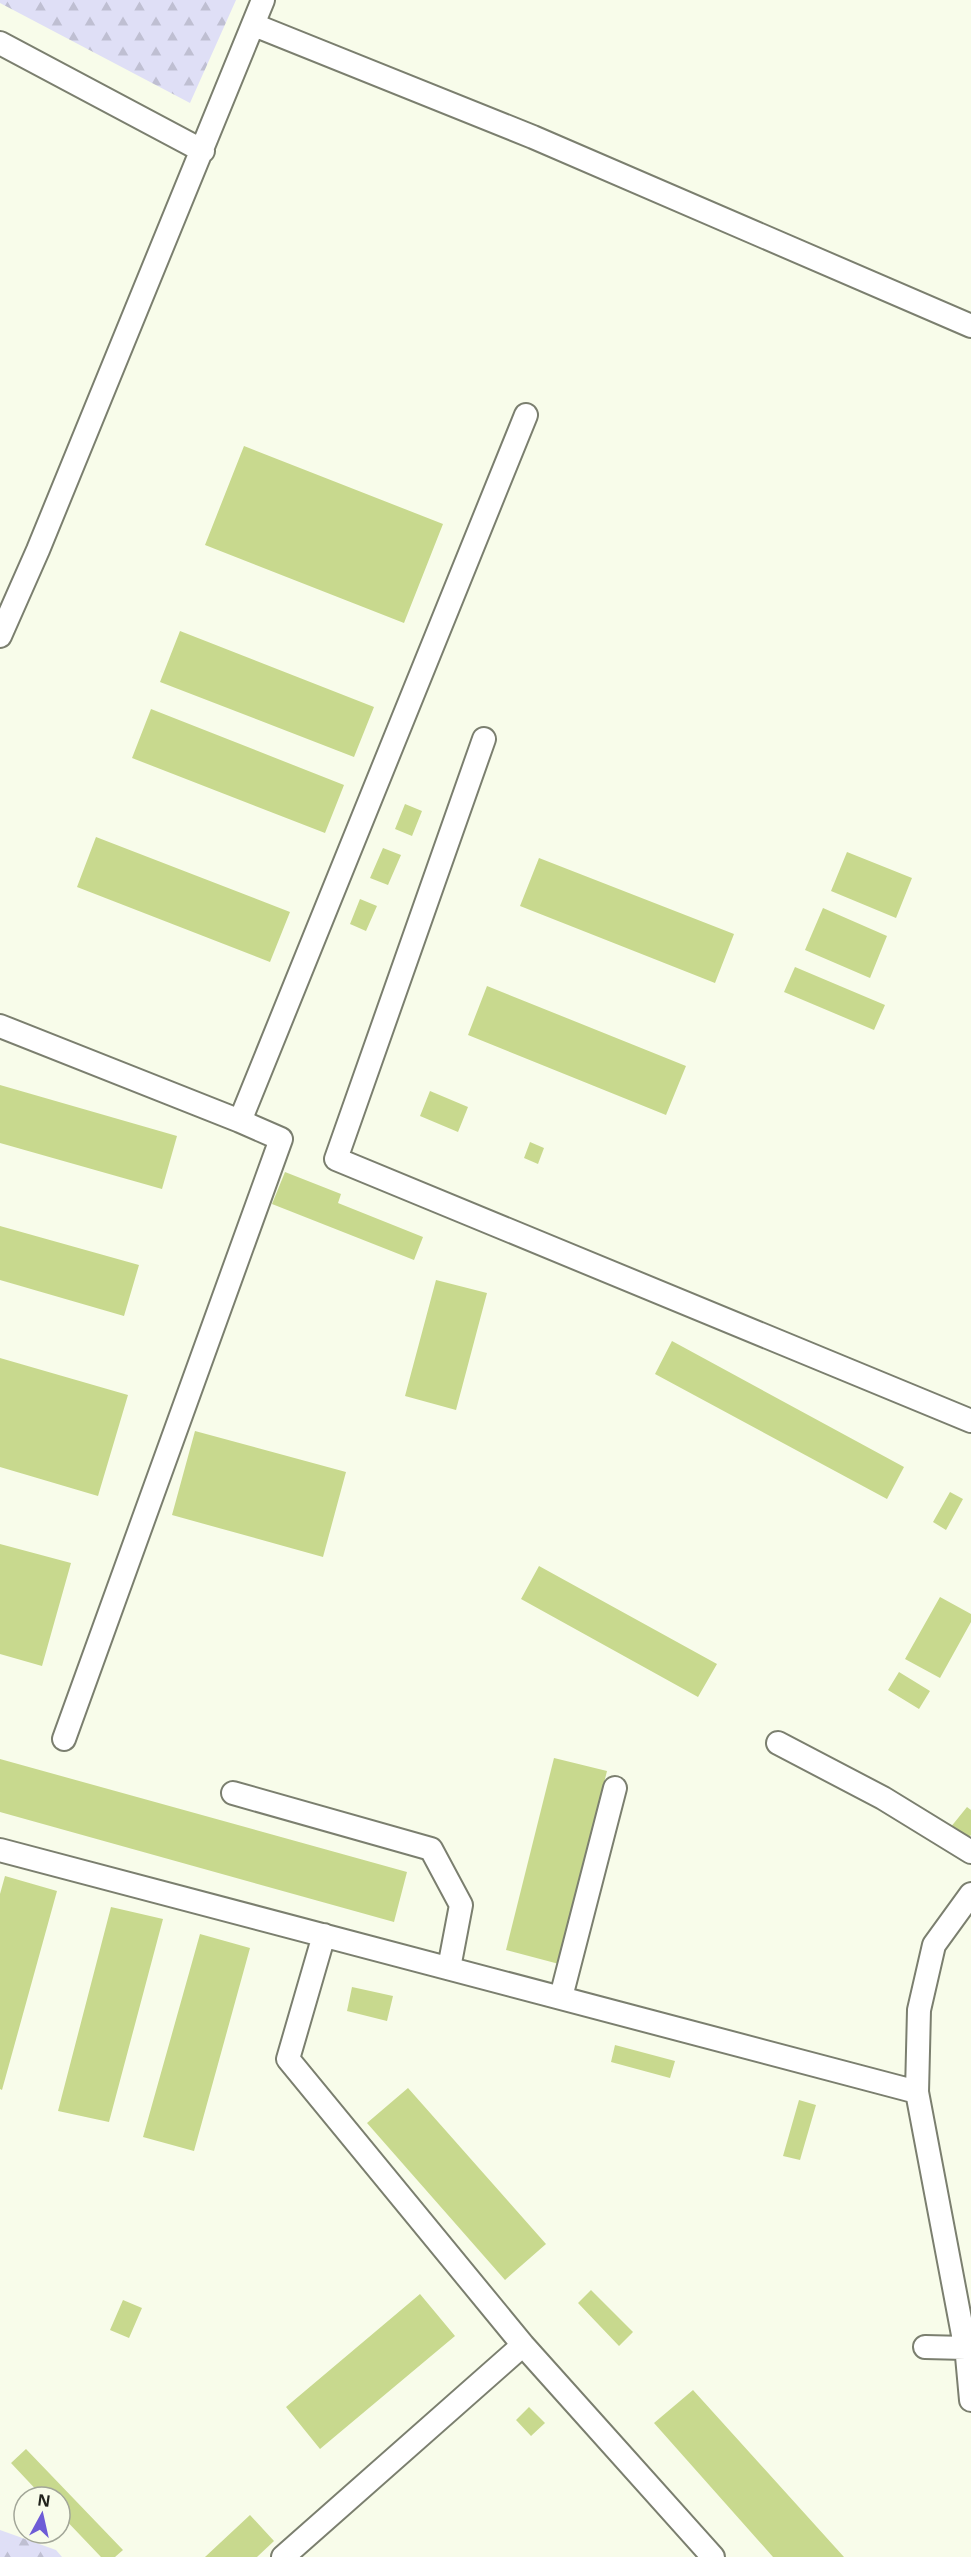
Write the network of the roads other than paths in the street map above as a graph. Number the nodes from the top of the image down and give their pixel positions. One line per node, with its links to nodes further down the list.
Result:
1 (263, 0): 2 (street)
2 (254, 25): 4 (street); 5 (street)
3 (0, 43): 4 (street)
4 (203, 151): 7 (street)
5 (971, 326)
6 (526, 415): 10 (street)
7 (0, 636)
8 (484, 739): 11 (street)
9 (0, 1026): 10 (street)
10 (240, 1121): 12 (street)
11 (971, 1421)
12 (64, 1739)
13 (778, 1743): 17 (street)
14 (615, 1788): 21 (street)
15 (233, 1792): 20 (street)
16 (0, 1850): 19 (street)
17 (971, 1852)
18 (971, 1893): 22 (street)
19 (324, 1935): 20 (street); 23 (street)
20 (449, 1968): 21 (street)
21 (561, 1997): 22 (street)
22 (917, 2092): 25 (street)
23 (523, 2345): 27 (street); 28 (street)
24 (926, 2347): 25 (street)
25 (968, 2353): 26 (street)
26 (971, 2400)
27 (283, 2557)
28 (713, 2557)

